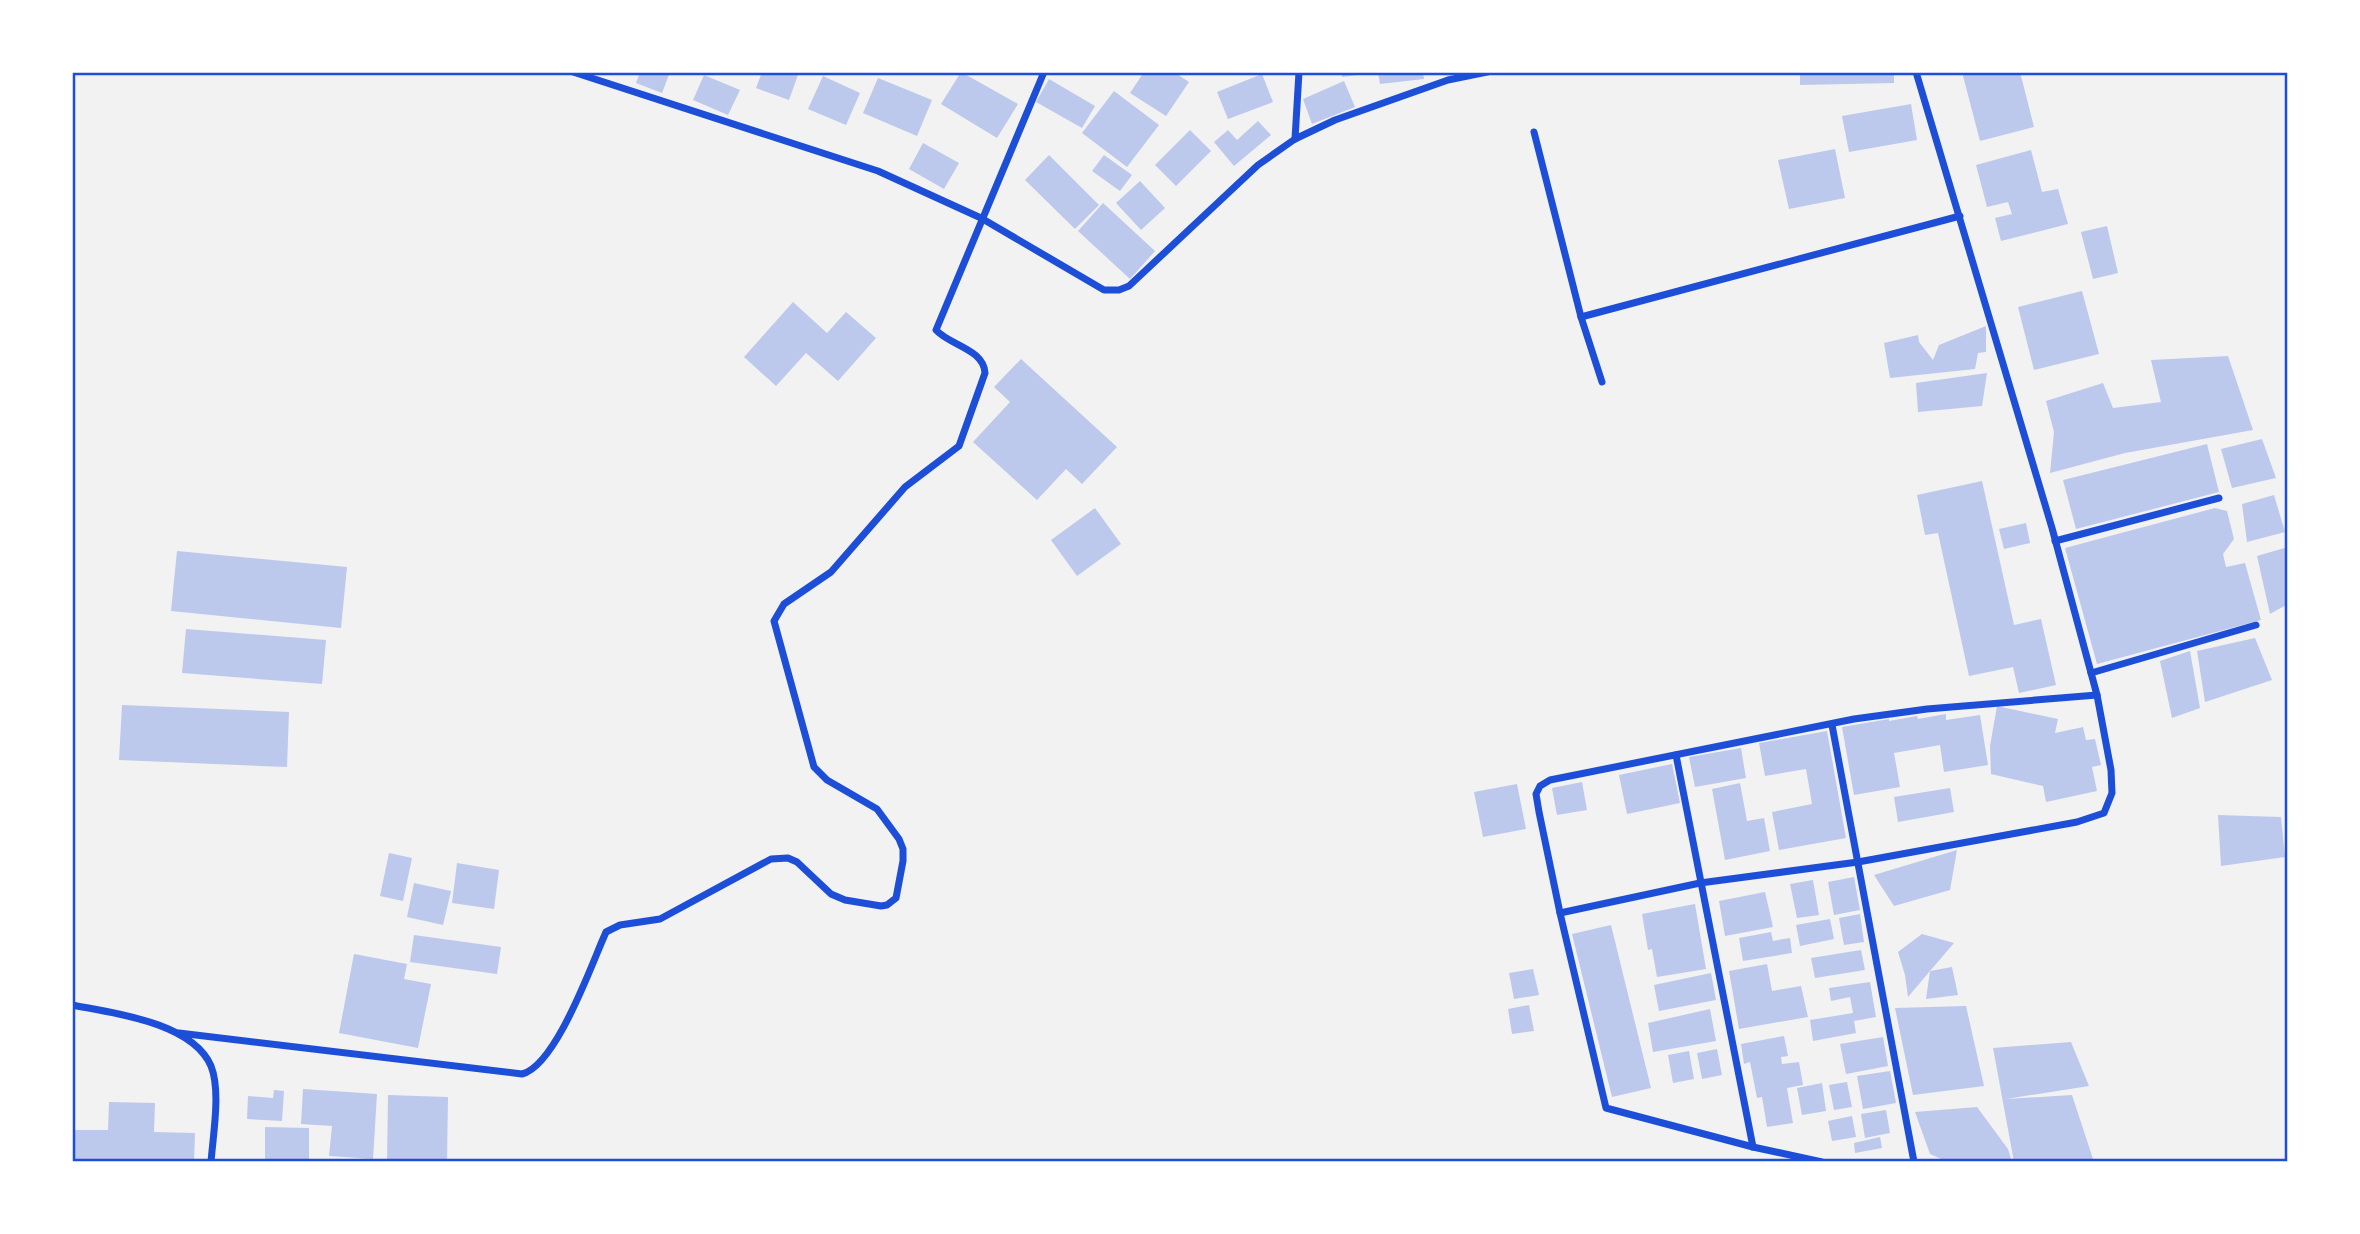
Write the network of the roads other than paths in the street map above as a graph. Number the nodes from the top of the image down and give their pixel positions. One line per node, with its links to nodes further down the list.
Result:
1 (573, 72): 9 (street)
2 (1044, 72): 9 (street)
3 (1299, 72): 7 (street)
4 (1487, 72): 7 (street)
5 (1916, 72): 8 (street)
6 (1534, 132): 10 (street)
7 (1294, 139): 9 (street)
8 (1960, 216): 10 (street); 13 (street)
9 (981, 218): 23 (street)
10 (1581, 317): 11 (street)
11 (1602, 382)
12 (2219, 498): 13 (street)
13 (2055, 541): 15 (street)
14 (2256, 625): 15 (street)
15 (2091, 673): 16 (street)
16 (2096, 695): 17 (street); 19 (street)
17 (1832, 725): 18 (street); 19 (street)
18 (1676, 755): 20 (street); 21 (street)
19 (1858, 862): 20 (street); 27 (street)
20 (1700, 883): 21 (street); 24 (street)
21 (1560, 913): 24 (street)
22 (72, 1005): 23 (street)
23 (179, 1033): 25 (street)
24 (1753, 1147): 26 (street)
25 (211, 1162)
26 (1822, 1162)
27 (1914, 1162)

